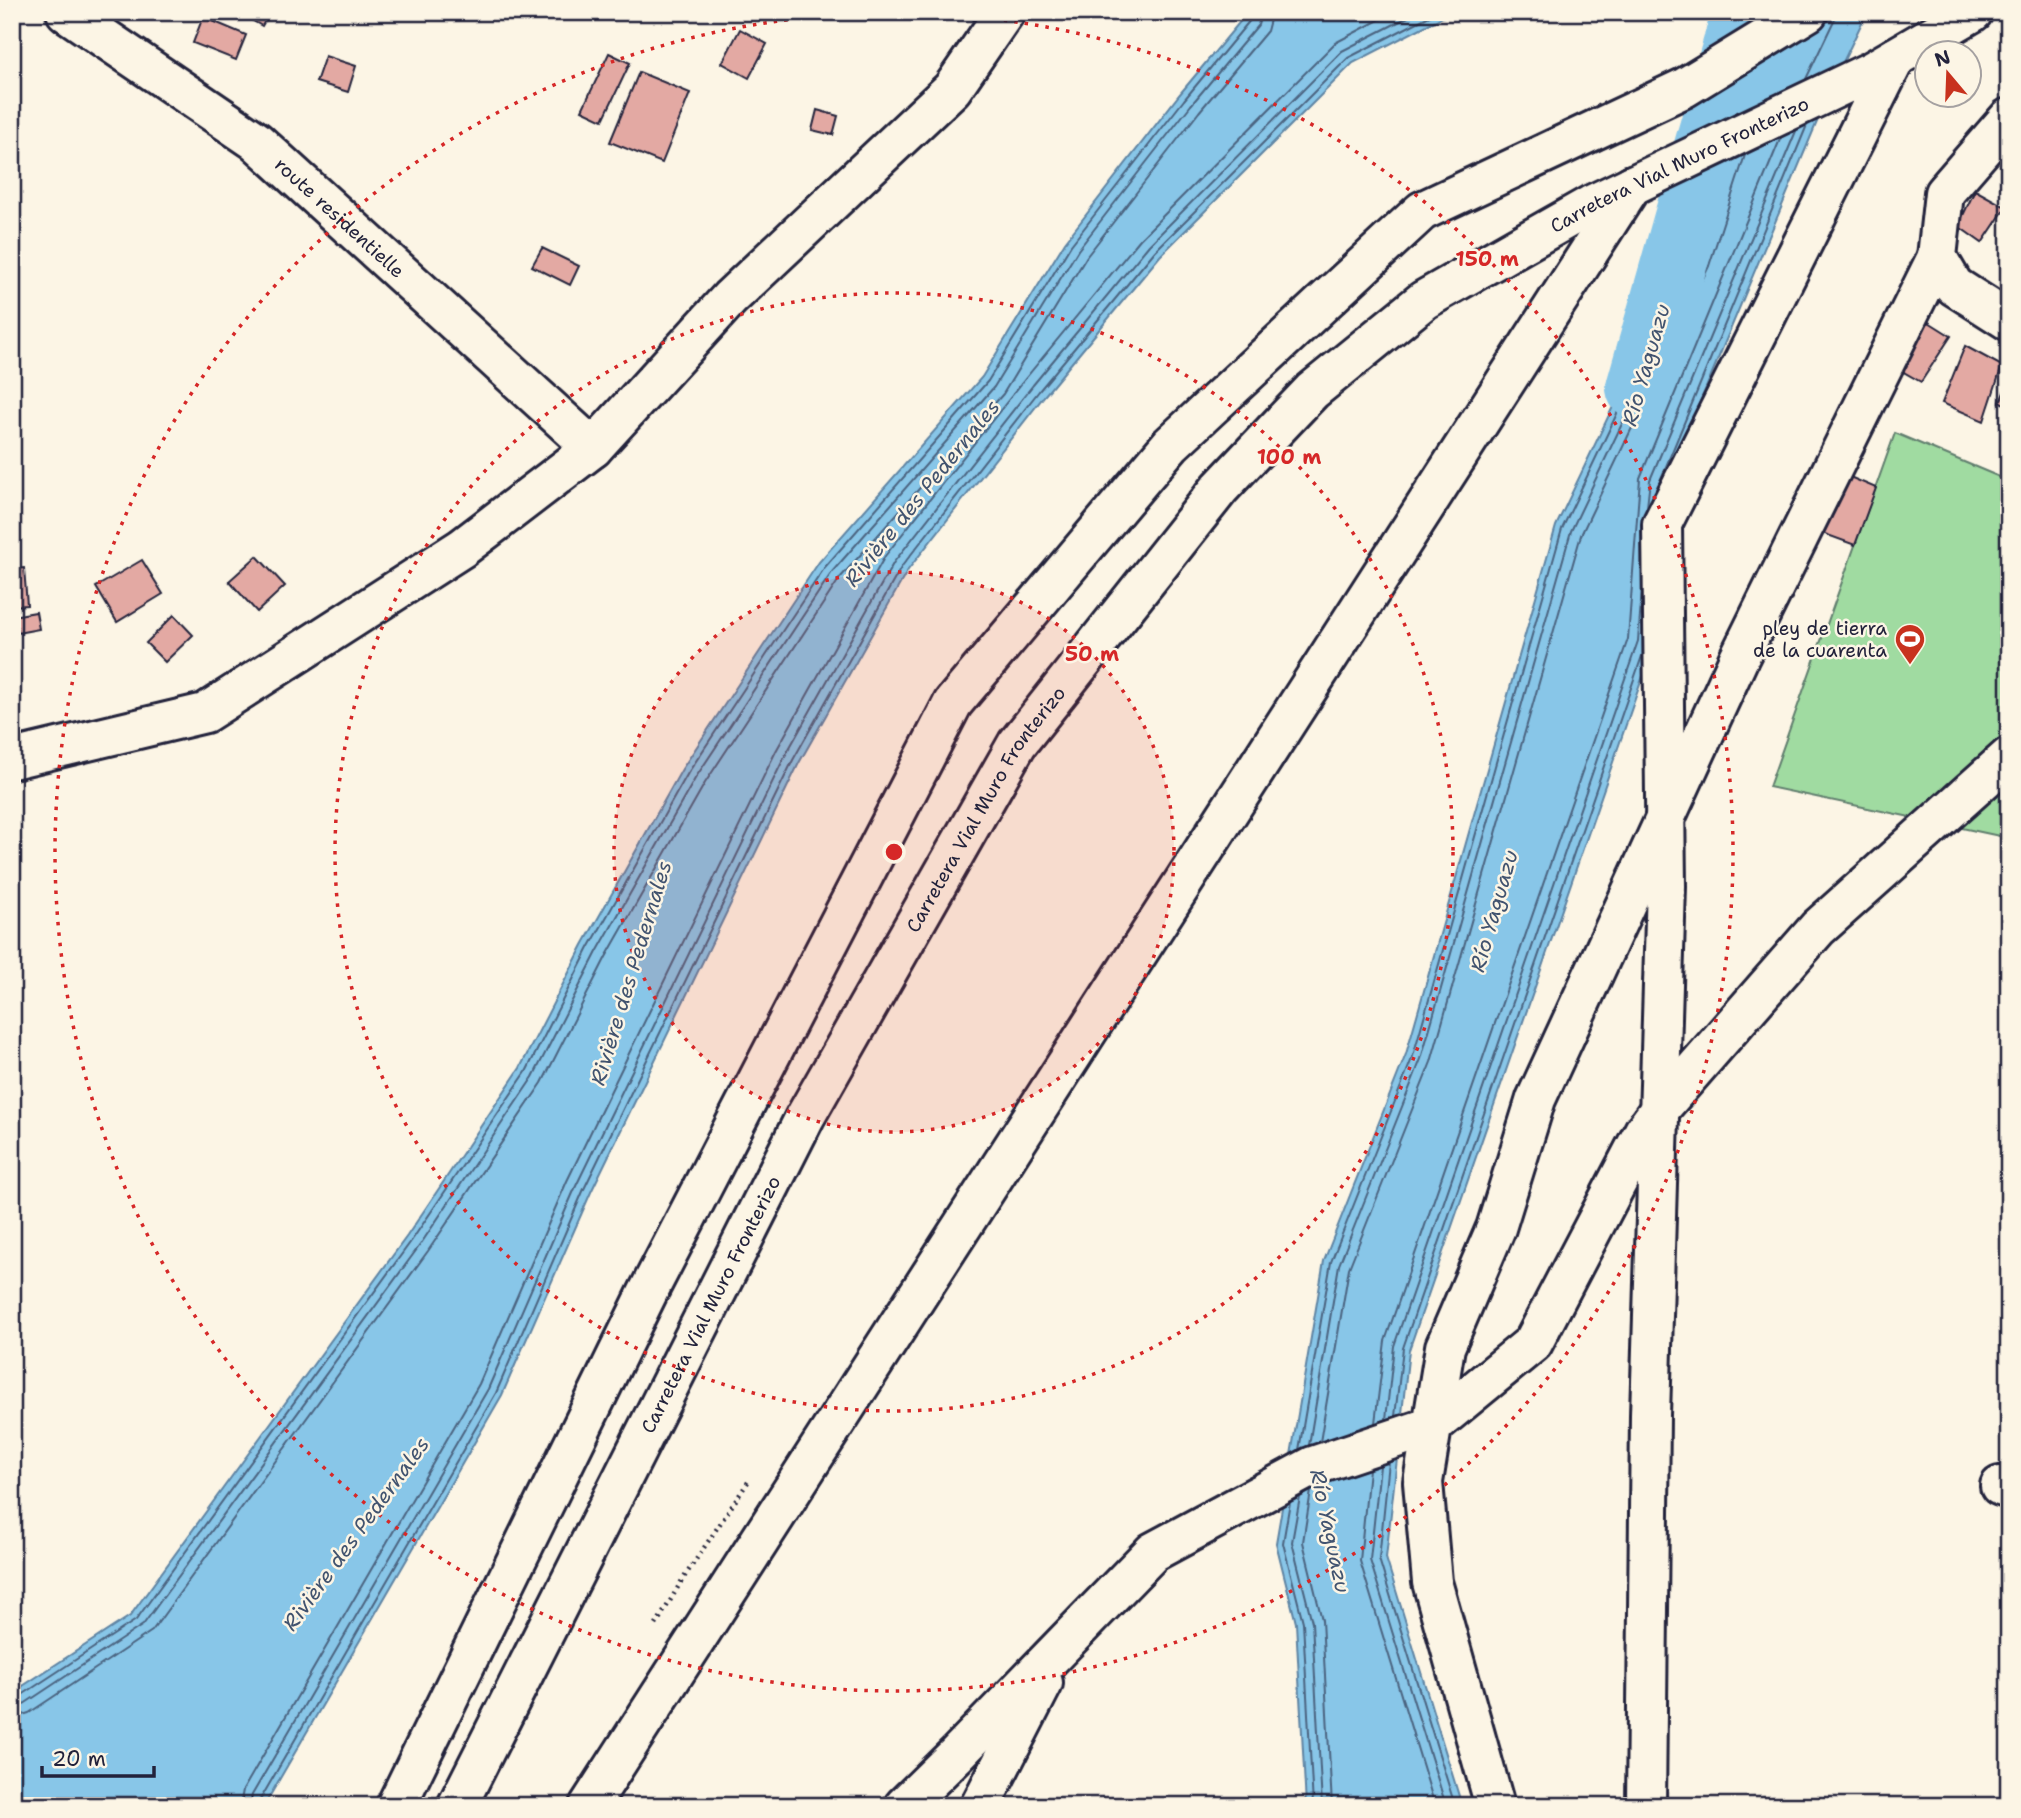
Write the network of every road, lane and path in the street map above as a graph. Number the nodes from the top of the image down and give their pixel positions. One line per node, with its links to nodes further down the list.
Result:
1 (66, 12): 10 (street, route residentielle)
2 (1005, 12): 10 (street)
3 (1808, 12): 16 (street)
4 (1973, 12): 5 (street, Carretera Vial Muro Fronterizo)
5 (1896, 57): 7 (street, Carretera Vial Muro Fronterizo); 13 (street)
6 (2009, 118): 8 (street)
7 (1632, 185): 17 (street, Carretera Vial Muro Fronterizo); 18 (street)
8 (1937, 257): 9 (street); 14 (street)
9 (2009, 321)
10 (593, 448): 12 (street)
11 (2009, 757): 13 (street)
12 (12, 760)
13 (1660, 1109): 14 (street); 22 (street)
14 (1432, 1426): 15 (street); 21 (street)
15 (1062, 1647): 19 (street); 20 (street)
16 (396, 1806)
17 (457, 1806)
18 (589, 1806)
19 (904, 1806)
20 (980, 1806)
21 (1495, 1806)
22 (1646, 1806)

